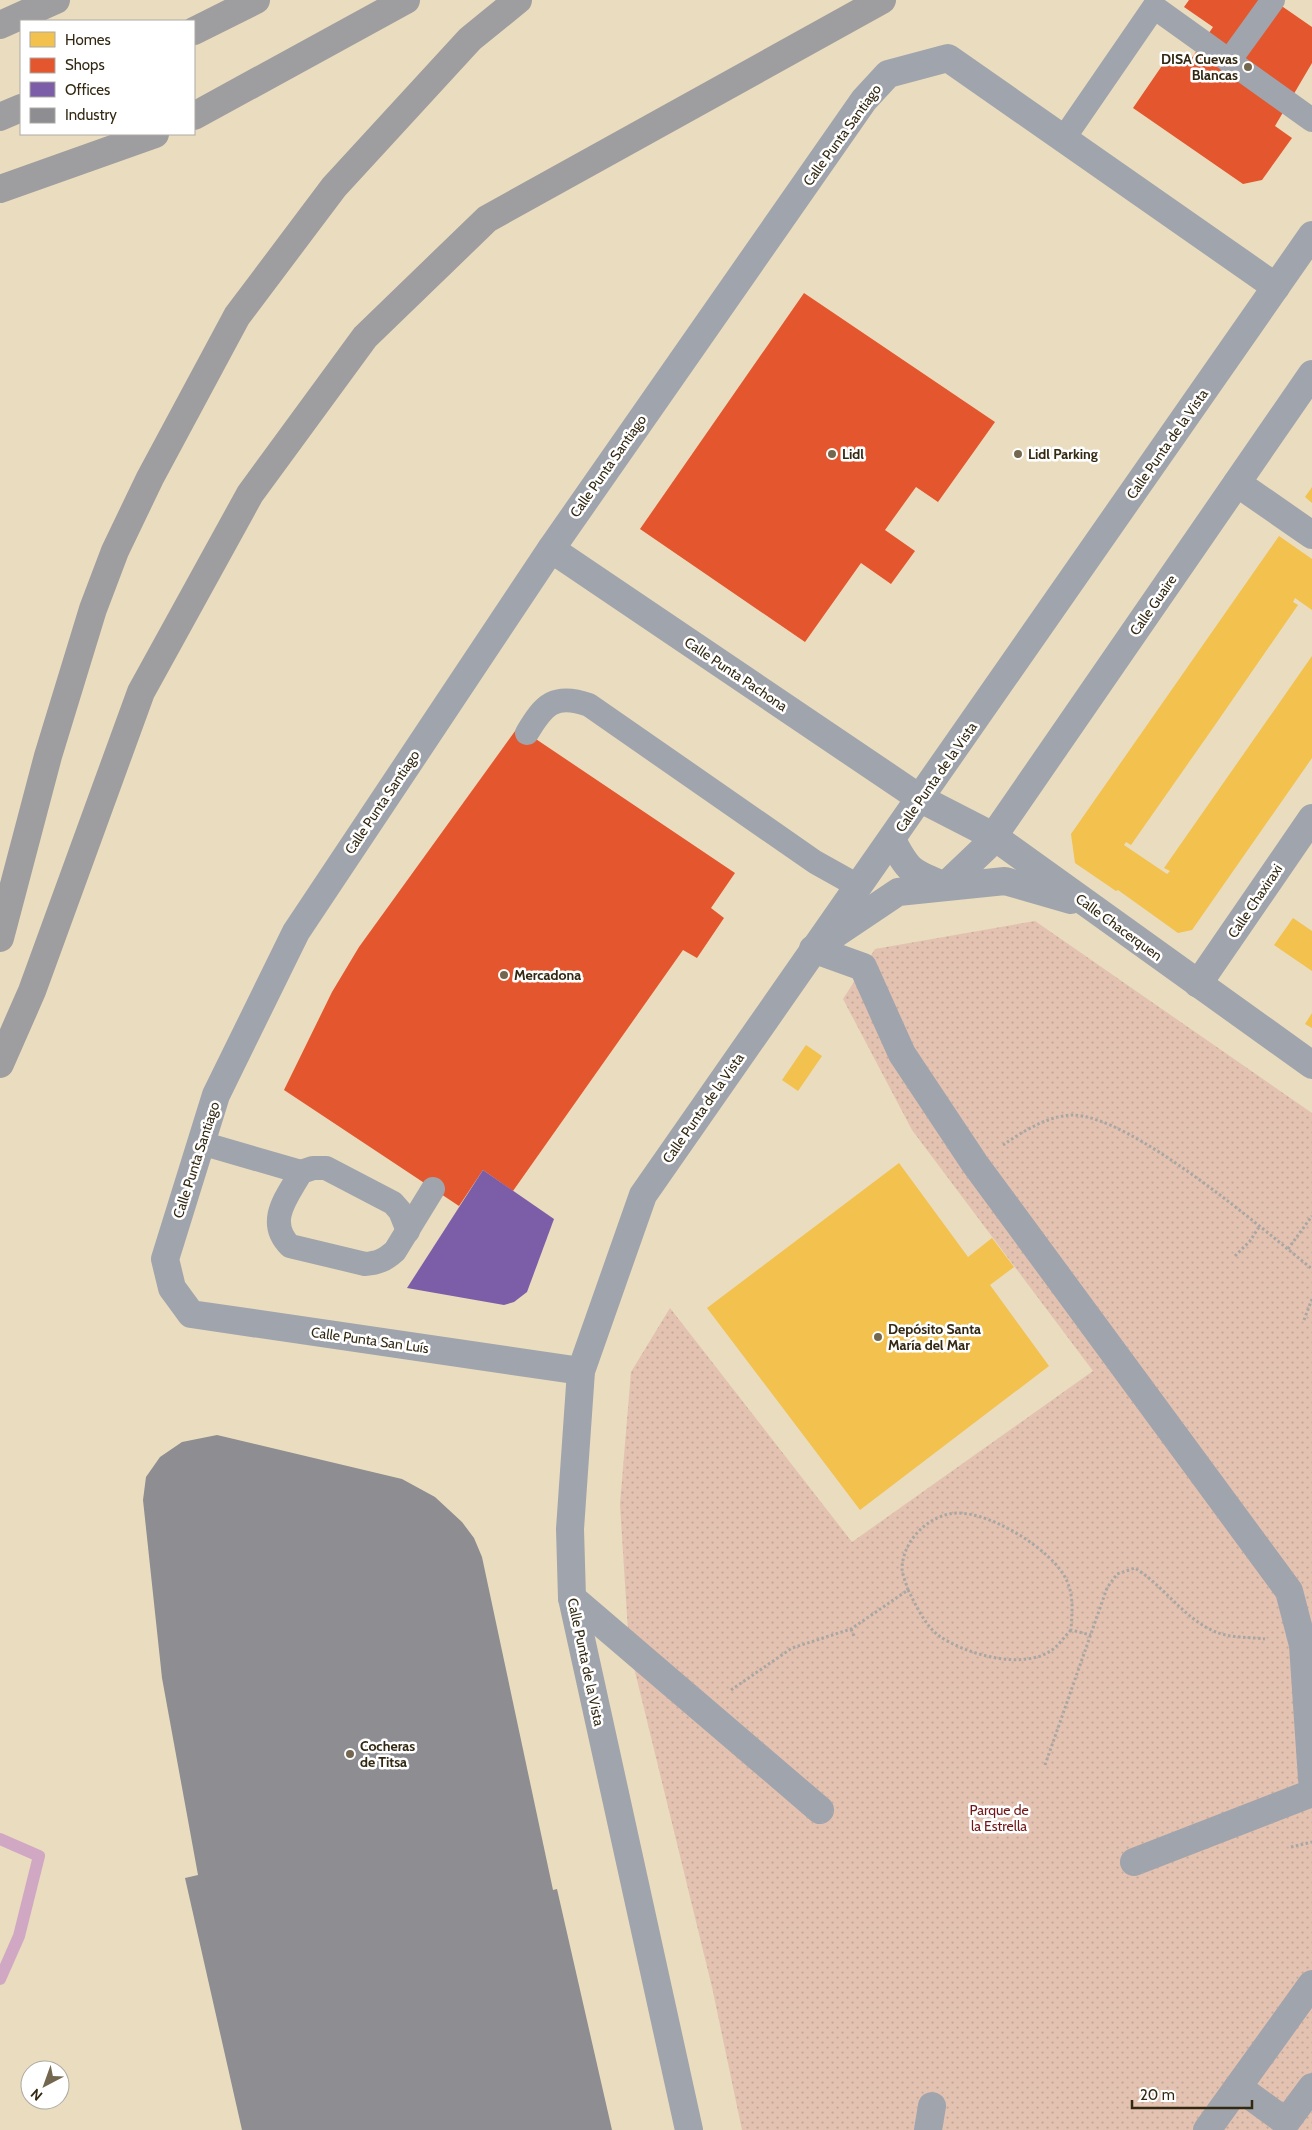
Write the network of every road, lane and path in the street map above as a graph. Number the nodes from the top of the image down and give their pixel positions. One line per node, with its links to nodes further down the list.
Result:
1 (56, 0): 7 (highway)
2 (256, 0): 8 (highway)
3 (406, 0): 11 (highway)
4 (518, 0): 31 (highway)
5 (882, 0): 34 (highway)
6 (1272, 0): 9 (lane)
7 (0, 25)
8 (195, 30)
9 (1229, 61): 13 (lane); 15 (lane)
10 (20, 108): 12 (highway)
11 (195, 115)
12 (0, 117)
13 (1312, 120)
14 (152, 135): 16 (highway)
15 (1064, 138): 18 (street, Calle Punta Santiago); 22 (street, Calle Punta Santiago)
16 (0, 189)
17 (1312, 235): 18 (street, Calle Punta de la Vista)
18 (1276, 288): 24 (street, Calle Punta de la Vista)
19 (1312, 374): 20 (street, Calle Guaire)
20 (1237, 483): 21 (street); 26 (street, Calle Guaire)
21 (1312, 535)
22 (551, 549): 24 (street, Calle Punta Pachona); 36 (street, Calle Punta Santiago)
23 (527, 733): 28 (lane)
24 (920, 799): 26 (street, Calle Chacerquen); 27 (street, Calle Punta de la Vista)
25 (1312, 818): 33 (street, Calle Chaxiraxi)
26 (993, 836): 29 (street, Calle Guaire); 30 (street, Calle Chacerquen)
27 (892, 840): 28 (street, Calle Punta de la Vista); 29 (street)
28 (858, 886): 32 (street, Calle Punta de la Vista)
29 (944, 886): 30 (street); 32 (street)
30 (1088, 904): 33 (street, Calle Chacerquen)
31 (0, 938)
32 (813, 949): 37 (street); 49 (street, Calle Punta de la Vista)
33 (1198, 984): 35 (street, Calle Chacerquen)
34 (0, 1064)
35 (1312, 1065)
36 (201, 1143): 38 (lane); 46 (street, Calle Punta Santiago)
37 (975, 1164): 41 (path); 56 (street)
38 (301, 1172): 42 (lane); 42 (lane)
39 (434, 1189): 42 (lane)
40 (1312, 1216): 43 (path)
41 (1260, 1227): 43 (path); 44 (path)
42 (408, 1230)
43 (1288, 1249): 45 (path)
44 (1235, 1256)
45 (1312, 1269)
46 (172, 1288): 49 (street, Calle Punta San Luís)
47 (1312, 1299): 48 (path)
48 (1304, 1320)
49 (581, 1371): 51 (street, Calle Punta de la Vista)
50 (908, 1590): 52 (path); 53 (path); 53 (path)
51 (572, 1598): 57 (street); 68 (street, Calle Punta de la Vista)
52 (851, 1629): 55 (path); 57 (path)
53 (1070, 1630): 54 (path)
54 (1091, 1635): 56 (path); 58 (path)
55 (854, 1636)
56 (1303, 1645): 59 (street)
57 (707, 1714): 61 (street)
58 (1045, 1765)
59 (1312, 1779)
60 (1312, 1793): 64 (street)
61 (820, 1810)
62 (1312, 1842): 63 (path)
63 (1291, 1847)
64 (1134, 1862)
65 (1312, 1984): 66 (street)
66 (1238, 2087): 67 (street); 69 (street)
67 (1312, 2087)
68 (689, 2130)
69 (1207, 2130)

